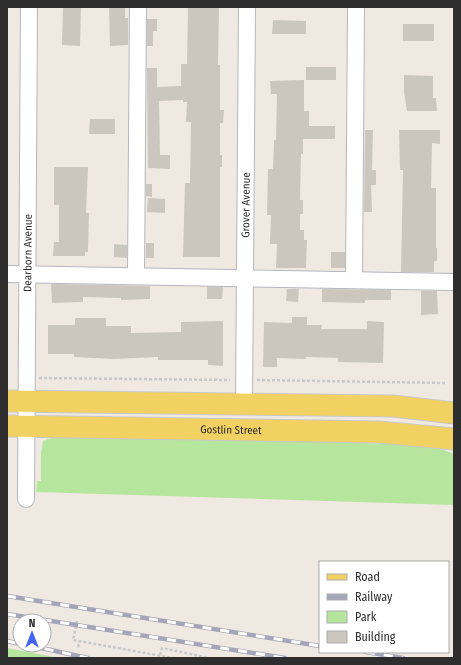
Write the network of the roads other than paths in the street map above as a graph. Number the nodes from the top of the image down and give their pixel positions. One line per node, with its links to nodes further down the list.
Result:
1 (29, 7): 6 (street, Dearborn Avenue)
2 (138, 7): 7 (street)
3 (247, 7): 8 (street, Grover Avenue)
4 (356, 7): 9 (street)
5 (7, 274): 6 (street)
6 (28, 274): 7 (street); 11 (street, Dearborn Avenue)
7 (136, 276): 8 (street)
8 (245, 278): 9 (street); 12 (street, Grover Avenue)
9 (354, 280): 10 (street)
10 (454, 282)
11 (17, 401): 12 (main road); 15 (street, Dearborn Avenue)
12 (244, 404): 14 (main road)
13 (454, 406): 14 (street)
14 (454, 413)
15 (17, 427): 16 (main road, Gostlin Street); 17 (street, Dearborn Avenue)
16 (454, 440)
17 (26, 499)

